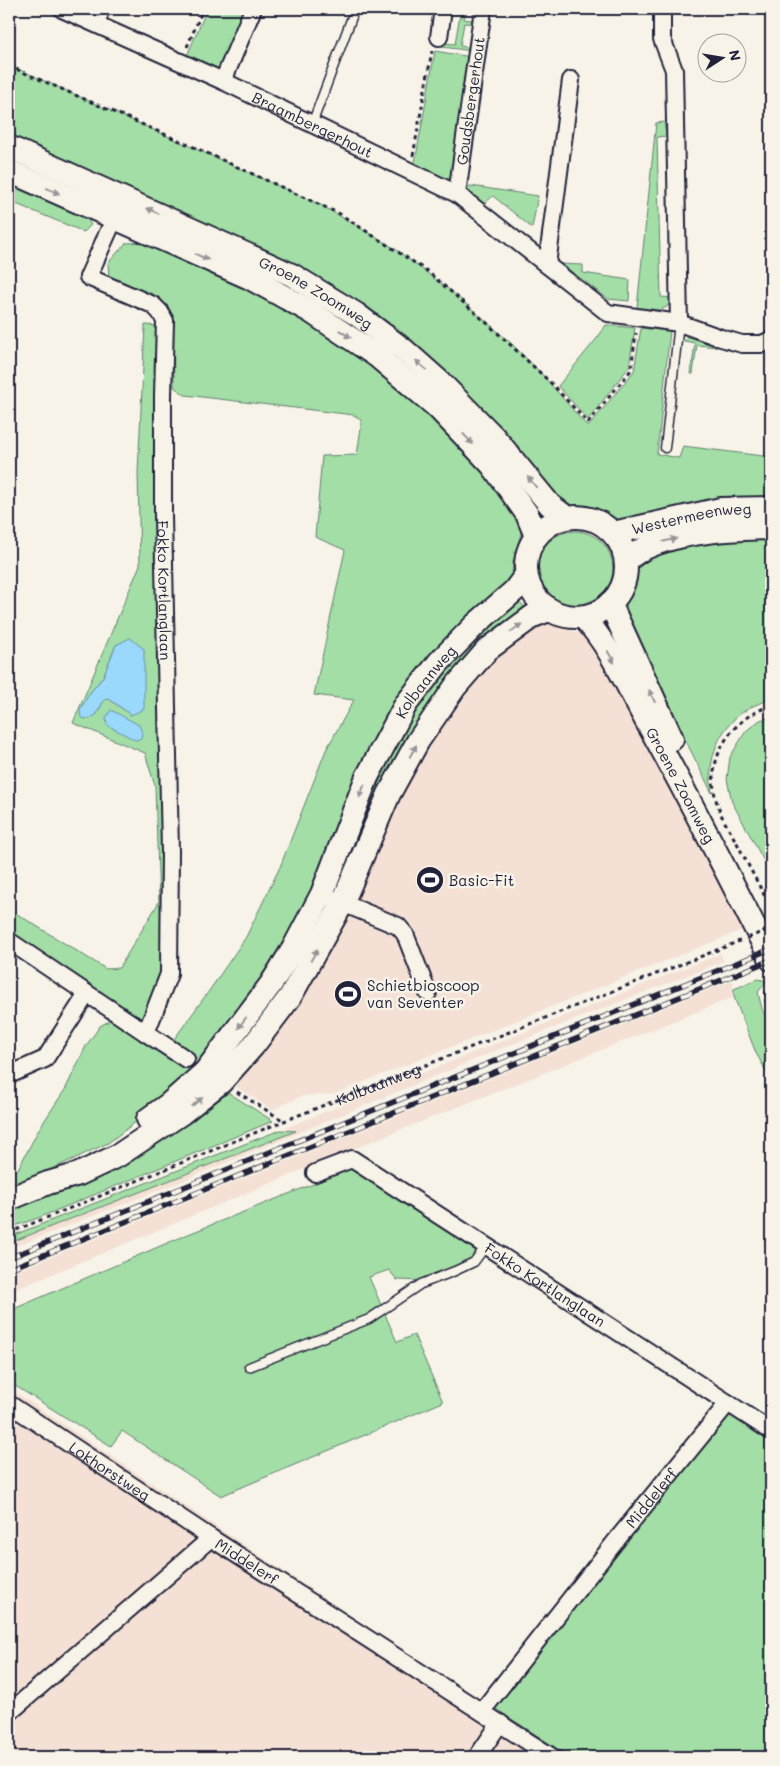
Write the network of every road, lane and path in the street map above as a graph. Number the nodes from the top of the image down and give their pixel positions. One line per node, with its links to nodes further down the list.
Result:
1 (62, 9): 9 (street, Braambergerhout)
2 (106, 9): 9 (lane)
3 (203, 9): 11 (path)
4 (253, 9): 14 (street)
5 (444, 9): 10 (street)
6 (483, 9): 19 (street, Goudsbergerhout)
7 (662, 9): 24 (street)
8 (352, 17): 15 (lane)
9 (98, 26): 11 (street, Braambergerhout)
10 (439, 37): 17 (path)
11 (180, 62): 14 (street, Braambergerhout)
12 (9, 66): 23 (path)
13 (571, 80): 22 (street)
14 (223, 81): 15 (street, Braambergerhout)
15 (312, 124): 17 (street, Braambergerhout)
16 (9, 147): 20 (main road, Groene Zoomweg)
17 (410, 171): 19 (street, Braambergerhout)
18 (9, 172): 21 (main road, Groene Zoomweg, one-way to 21)
19 (457, 194): 22 (street, Braambergerhout)
20 (123, 198): 21 (street, Fokko Kortlanglaan); 28 (main road, Groene Zoomweg, one-way to 20)
21 (114, 218): 31 (main road, Groene Zoomweg, one-way to 31); 49 (street, Fokko Kortlanglaan)
22 (547, 266): 23 (street, Braambergerhout)
23 (638, 317): 24 (street, Braambergerhout)
24 (679, 323): 25 (street, Braambergerhout); 26 (lane)
25 (771, 340)
26 (665, 448)
27 (771, 508): 30 (main road, Westermeenweg)
28 (566, 517): 30 (main road); 31 (main road)
29 (771, 528): 32 (main road, Westermeenweg, one-way to 29)
30 (613, 533): 32 (main road)
31 (536, 536): 33 (main road)
32 (626, 560): 34 (main road)
33 (526, 575): 35 (main road); 38 (main road, Kolbaanweg, one-way to 38)
34 (610, 604): 36 (main road); 42 (main road, Groene Zoomweg, one-way to 34)
35 (549, 610): 36 (main road); 39 (main road, Kolbaanweg, one-way to 35)
36 (583, 617): 44 (main road, Groene Zoomweg, one-way to 44)
37 (771, 706): 40 (path)
38 (322, 894): 39 (street); 55 (main road, Kolbaanweg, one-way to 55)
39 (342, 904): 46 (street); 52 (main road, Kolbaanweg, one-way to 39)
40 (771, 908)
41 (771, 928): 53 (path, Kolbaanweg, bridge)
42 (771, 934)
43 (9, 941): 47 (street)
44 (771, 959)
45 (771, 985): 48 (path)
46 (428, 993)
47 (87, 994): 49 (street); 51 (street)
48 (771, 1014)
49 (146, 1032): 50 (street)
50 (186, 1058)
51 (9, 1075)
52 (221, 1082): 53 (path); 55 (main road, Kolbaanweg, one-way to 52)
53 (284, 1121): 57 (path, Kolbaanweg)
54 (315, 1174): 58 (street, Fokko Kortlanglaan)
55 (48, 1183): 56 (main road, Kolbaanweg)
56 (9, 1199)
57 (9, 1233)
58 (486, 1246): 59 (lane); 60 (street, Fokko Kortlanglaan)
59 (249, 1367)
60 (728, 1403): 62 (street, Fokko Kortlanglaan); 65 (street, Middelerf)
61 (9, 1404): 63 (street, Lokhorstweg)
62 (771, 1431)
63 (211, 1538): 64 (street, Middelerf); 65 (street, Middelerf)
64 (9, 1712)
65 (482, 1712): 66 (street, Middelerf)
66 (500, 1722): 67 (street); 68 (street, Middelerf)
67 (477, 1757)
68 (552, 1757)

